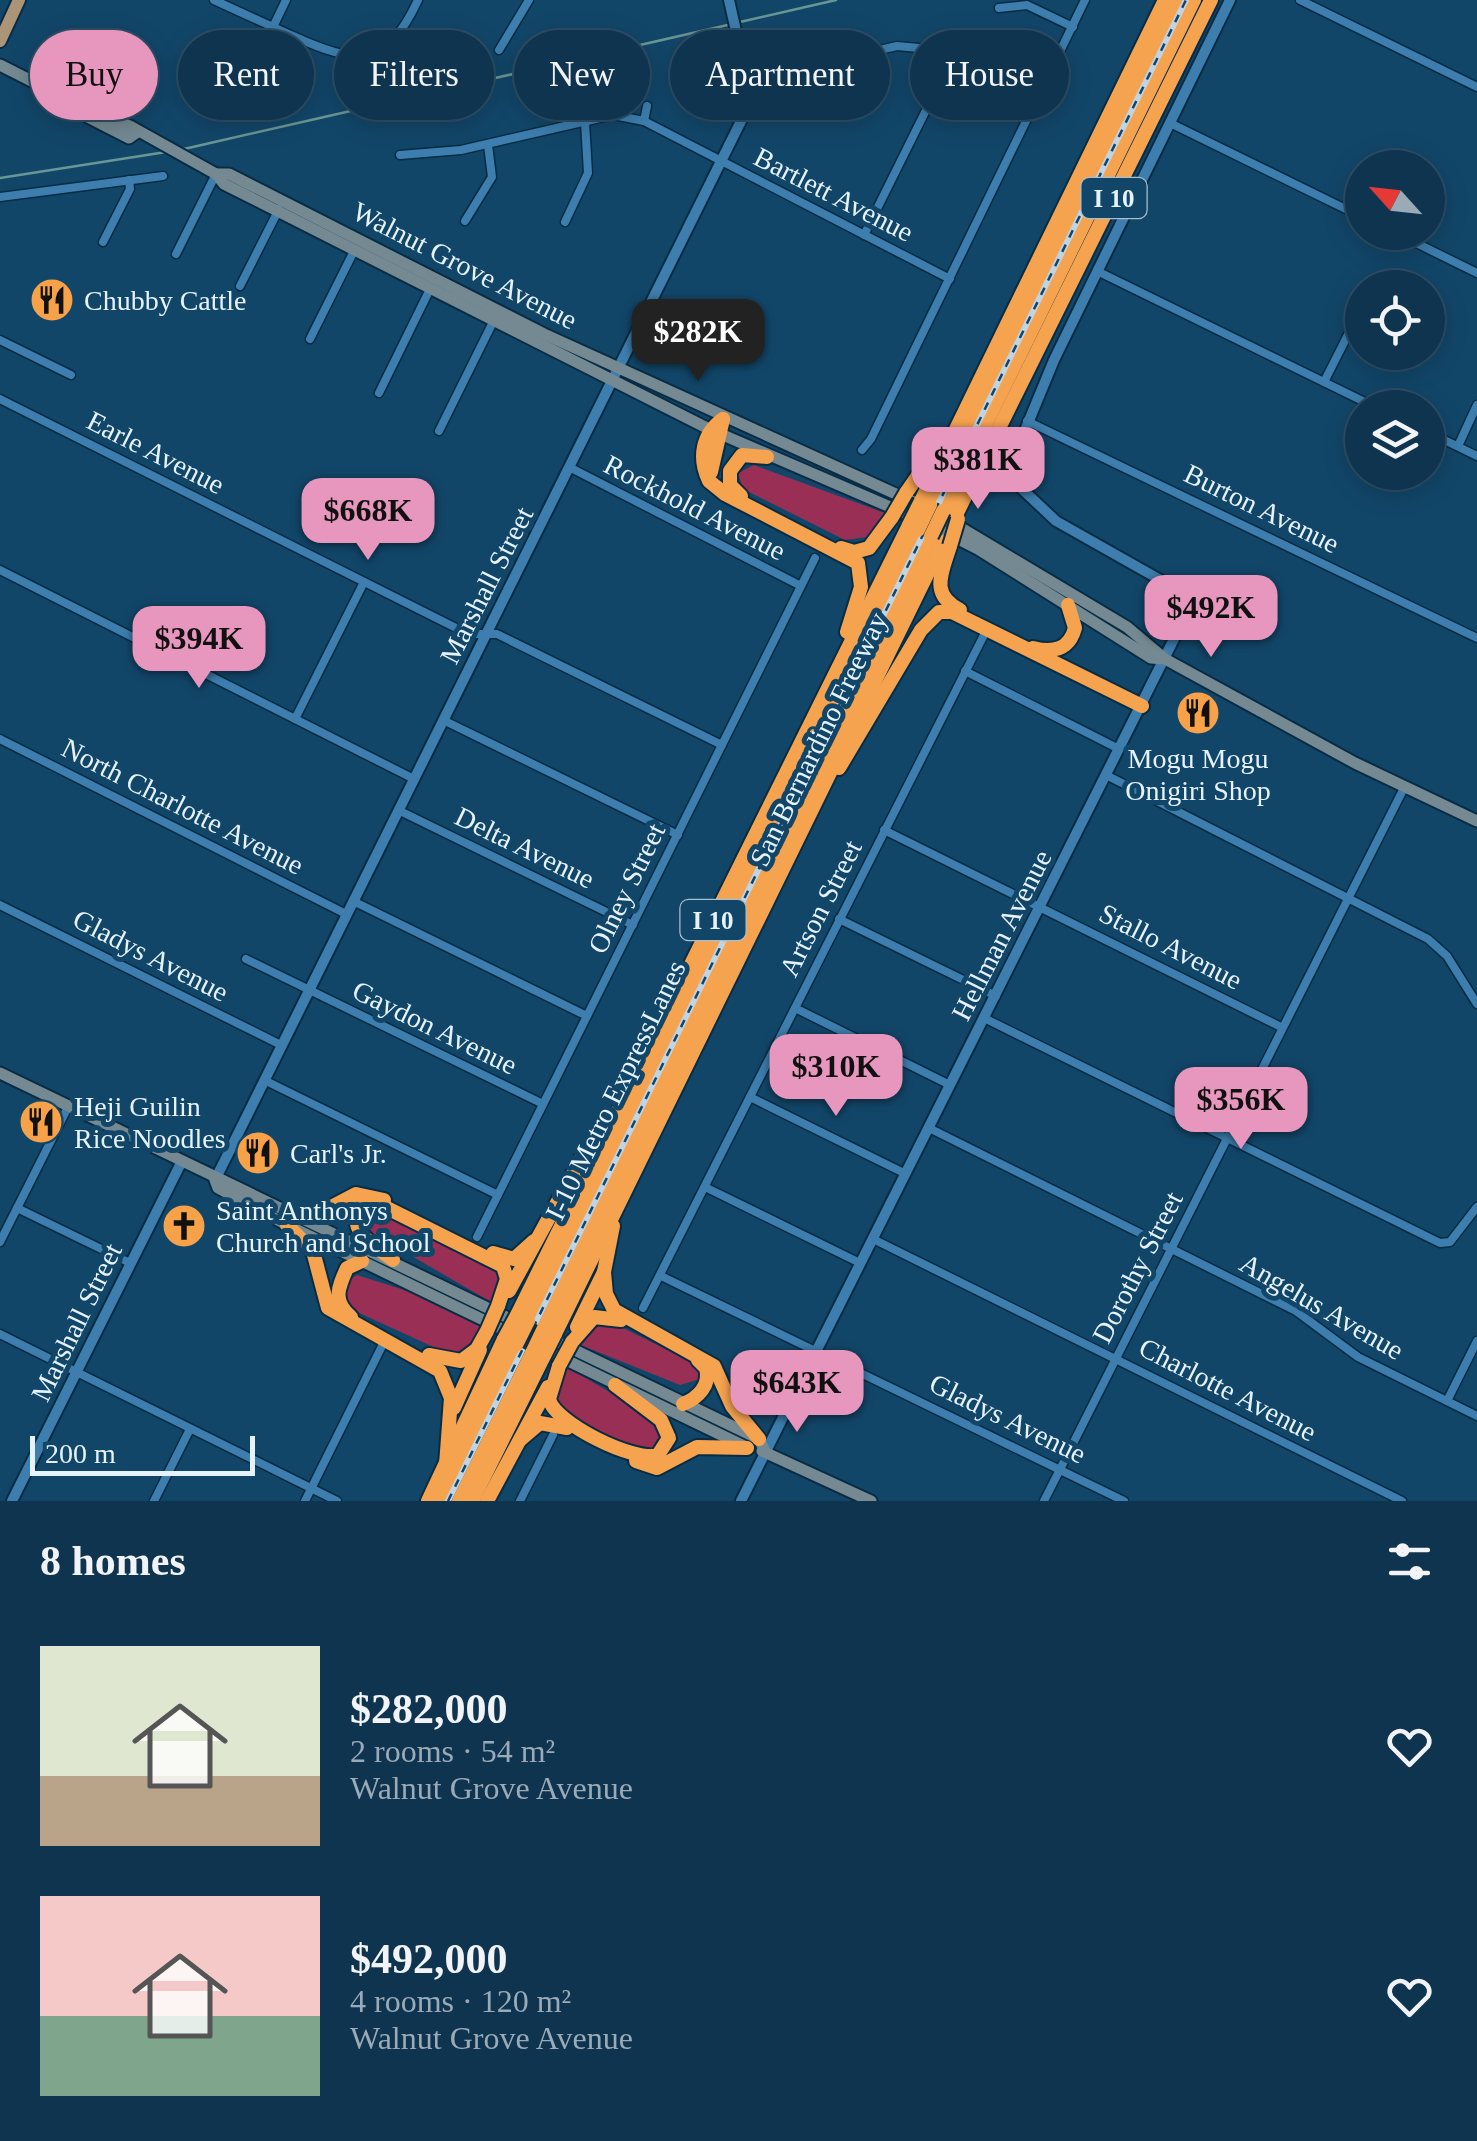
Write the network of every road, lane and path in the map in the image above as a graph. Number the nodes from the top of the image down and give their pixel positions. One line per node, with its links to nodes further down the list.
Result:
1 (19, 0): 18 (main road)
2 (214, 0): 15 (street)
3 (286, 0): 15 (street)
4 (418, 0): 15 (street)
5 (529, 0): 20 (street)
6 (729, 0): 17 (street, Marshall Street)
7 (1084, 0): 16 (street)
8 (1165, 0): 58 (highway, San Bernardino Freeway / I 10)
9 (1178, 0): 70 (highway, I-10 Metro ExpressLanes)
10 (1194, 0): 70 (highway, I-10 Metro ExpressLanes)
11 (1211, 0): 70 (highway, San Bernardino Freeway / I 10)
12 (1230, 0): 26 (street)
13 (1300, 0): 22 (street)
14 (999, 8): 16 (street)
15 (273, 27)
16 (1073, 28): 45 (street)
17 (738, 30)
18 (0, 41)
19 (890, 49): 38 (street)
20 (499, 50)
21 (0, 65): 30 (main road, Walnut Grove Avenue)
22 (1477, 87)
23 (742, 120): 29 (street, Marshall Street)
24 (644, 121): 25 (street, Bartlett Avenue); 29 (street, Bartlett Avenue)
25 (586, 122): 27 (street, Bartlett Avenue); 37 (street)
26 (1170, 123): 35 (street); 43 (street)
27 (488, 145): 28 (street, Bartlett Avenue); 36 (street)
28 (400, 155)
29 (722, 161): 38 (street, Bartlett Avenue); 52 (street, Marshall Street)
30 (216, 174): 34 (main road, Walnut Grove Avenue); 42 (street)
31 (163, 176): 32 (street)
32 (129, 180): 33 (street); 39 (street)
33 (0, 197)
34 (280, 206): 40 (main road, Walnut Grove Avenue); 47 (street)
35 (1345, 209)
36 (465, 222)
37 (565, 222)
38 (864, 235): 45 (street, Bartlett Avenue)
39 (103, 242)
40 (358, 245): 46 (main road, Walnut Grove Avenue); 49 (street)
41 (1431, 250): 44 (street)
42 (176, 254)
43 (1097, 272): 54 (street); 60 (street)
44 (1477, 272)
45 (950, 278): 65 (street)
46 (433, 284): 48 (main road, Walnut Grove Avenue); 56 (street)
47 (240, 286)
48 (496, 316): 52 (main road, Walnut Grove Avenue); 62 (street)
49 (310, 339)
50 (0, 340): 53 (street)
51 (1345, 341): 54 (street)
52 (615, 374): 61 (main road, Walnut Grove Avenue); 68 (street, Marshall Street)
53 (71, 375)
54 (1324, 382): 55 (street)
55 (1345, 392)
56 (379, 393)
57 (0, 399): 74 (street, Earle Avenue)
58 (967, 404): 69 (highway, bridge); 70 (highway, San Bernardino Freeway / I 10)
59 (1477, 405): 64 (street)
60 (1028, 421): 79 (street, Burton Avenue); 81 (street, Hellman Avenue)
61 (718, 427): 67 (main road, Walnut Grove Avenue); 69 (highway); 81 (main road, Walnut Grove Avenue); 82 (highway)
62 (439, 430)
63 (1445, 440): 64 (street)
64 (1458, 446): 66 (street)
65 (862, 450)
66 (1477, 456)
67 (767, 457): 69 (highway); 76 (main road, Walnut Grove Avenue)
68 (569, 468): 75 (street, Rockhold Avenue); 77 (street, Marshall Street)
69 (740, 496)
70 (944, 511): 71 (highway, bridge); 71 (highway, I-10 Metro ExpressLanes, bridge); 71 (highway, San Bernardino Freeway / I 10, bridge)
71 (930, 536): 80 (highway); 82 (highway, San Bernardino Freeway / I 10); 93 (highway, San Bernardino Freeway / I 10); 146 (highway, I-10 Metro ExpressLanes); 148 (highway, I-10 Metro ExpressLanes)
72 (815, 558): 75 (street, Olney Street)
73 (0, 570): 85 (street)
74 (364, 582): 77 (street, Earle Avenue); 85 (street)
75 (801, 586): 88 (street, Olney Street)
76 (1068, 604): 80 (highway); 81 (main road, Walnut Grove Avenue)
77 (487, 633): 86 (street, Marshall Street); 88 (street, Earle Avenue)
78 (984, 634): 83 (street, Artson Street)
79 (1477, 638)
80 (1032, 648): 84 (highway)
81 (1165, 659): 84 (street, Hellman Avenue); 92 (main road, Walnut Grove Avenue)
82 (835, 671): 120 (highway, San Bernardino Freeway / I 10)
83 (965, 671): 89 (street); 96 (street, Artson Street)
84 (1142, 706): 89 (street, Hellman Avenue); 93 (highway)
85 (295, 719): 91 (street)
86 (443, 720): 91 (street, Marshall Street); 97 (street)
87 (0, 739): 102 (street, North Charlotte Avenue)
88 (722, 744): 97 (street, Olney Street)
89 (1118, 749): 90 (street, Hellman Avenue)
90 (1106, 775): 98 (street); 101 (street, Hellman Avenue)
91 (414, 779): 94 (street, Marshall Street)
92 (1404, 786): 95 (main road, Walnut Grove Avenue); 98 (street, Dorothy Street)
93 (817, 796): 131 (highway, San Bernardino Freeway / I 10)
94 (398, 810): 99 (street, Marshall Street); 104 (street, Delta Avenue)
95 (1477, 821)
96 (884, 830): 101 (street); 103 (street, Artson Street)
97 (678, 835): 104 (street, Olney Street)
98 (1348, 898): 108 (street); 112 (street, Dorothy Street)
99 (353, 900): 102 (street, Marshall Street); 110 (street)
100 (0, 905): 113 (street, Gladys Avenue)
101 (1040, 906): 107 (street, Hellman Avenue); 112 (street, Stallo Avenue)
102 (346, 914): 106 (street, Marshall Street)
103 (840, 919): 107 (street); 109 (street, Artson Street)
104 (633, 925): 110 (street, Olney Street)
105 (246, 959): 106 (street, Gaydon Avenue)
106 (308, 990): 113 (street, Marshall Street); 118 (street, Gaydon Avenue)
107 (996, 996): 111 (street, Hellman Avenue)
108 (1477, 1004)
109 (795, 1008): 116 (street); 117 (street, Artson Street)
110 (588, 1016): 118 (street, Olney Street)
111 (984, 1018): 116 (street, Hellman Avenue); 122 (street)
112 (1282, 1027): 122 (street, Dorothy Street)
113 (280, 1046): 115 (street, Marshall Street)
114 (0, 1073): 119 (main road)
115 (264, 1080): 125 (street, Marshall Street); 127 (street)
116 (950, 1085): 121 (street, Hellman Avenue)
117 (750, 1097): 124 (street); 126 (street, Artson Street)
118 (543, 1104): 127 (street, Olney Street)
119 (68, 1107): 123 (main road); 129 (street)
120 (611, 1127): 135 (highway); 146 (highway, San Bernardino Freeway / I 10)
121 (929, 1128): 124 (street, Hellman Avenue); 137 (street, Angelus Avenue)
122 (1226, 1139): 128 (street); 137 (street, Dorothy Street)
123 (181, 1163): 125 (main road); 140 (street, Marshall Street)
124 (906, 1174): 134 (street, Hellman Avenue)
125 (215, 1180): 130 (main road); 132 (main road)
126 (705, 1187): 141 (street); 143 (street, Artson Street)
127 (498, 1195): 133 (street, Olney Street)
128 (1477, 1207)
129 (17, 1208): 136 (street); 140 (street)
130 (302, 1215): 135 (highway); 138 (main road)
131 (614, 1216): 142 (highway); 148 (highway, San Bernardino Freeway / I 10)
132 (286, 1225): 139 (main road); 150 (highway)
133 (477, 1236)
134 (873, 1239): 141 (street, Hellman Avenue); 156 (street, Charlotte Avenue)
135 (534, 1241): 144 (highway)
136 (0, 1242)
137 (1171, 1249): 156 (street, Dorothy Street); 160 (street, Angelus Avenue)
138 (393, 1260): 144 (highway); 161 (main road)
139 (362, 1261): 147 (highway); 159 (main road)
140 (130, 1263): 158 (street, Marshall Street)
141 (860, 1264): 154 (street, Hellman Avenue)
142 (604, 1272): 153 (highway); 167 (highway)
143 (660, 1276): 145 (street, Artson Street); 154 (street, Gladys Avenue)
144 (498, 1306): 147 (highway, bridge)
145 (643, 1308)
146 (522, 1318): 152 (highway, San Bernardino Freeway / I 10, bridge)
147 (487, 1331): 163 (highway)
148 (549, 1331): 155 (highway, I-10 Metro ExpressLanes, bridge)
149 (0, 1334): 158 (street)
150 (385, 1340): 163 (highway); 170 (street)
151 (1477, 1341): 160 (street)
152 (510, 1342): 168 (highway, San Bernardino Freeway / I 10); 176 (highway)
153 (572, 1342): 157 (highway, bridge); 161 (highway)
154 (817, 1351): 167 (street, Hellman Avenue); 169 (street, Gladys Avenue)
155 (538, 1355): 177 (highway, I-10 Metro ExpressLanes); 178 (highway)
156 (1116, 1358): 169 (street, Dorothy Street); 185 (street, Charlotte Avenue)
157 (560, 1366): 159 (highway); 166 (highway)
158 (77, 1372): 164 (street); 171 (street, Marshall Street)
159 (615, 1386): 167 (main road)
160 (1447, 1401): 162 (street, Angelus Avenue)
161 (683, 1404): 167 (main road)
162 (1477, 1416)
163 (448, 1421): 168 (highway)
164 (190, 1429): 170 (street); 172 (street)
165 (553, 1435): 180 (street)
166 (520, 1440): 167 (highway); 179 (highway)
167 (757, 1446): 181 (street, Hellman Avenue); 182 (main road)
168 (446, 1465): 175 (highway, San Bernardino Freeway / I 10)
169 (1060, 1469): 183 (street, Dorothy Street); 184 (street, Gladys Avenue)
170 (311, 1489): 173 (street); 174 (street)
171 (12, 1501)
172 (154, 1501)
173 (305, 1501)
174 (337, 1501)
175 (428, 1501)
176 (439, 1501)
177 (459, 1501)
178 (472, 1501)
179 (487, 1501)
180 (520, 1501)
181 (742, 1501)
182 (871, 1501)
183 (1044, 1501)
184 (1124, 1501)
185 (1402, 1501)

